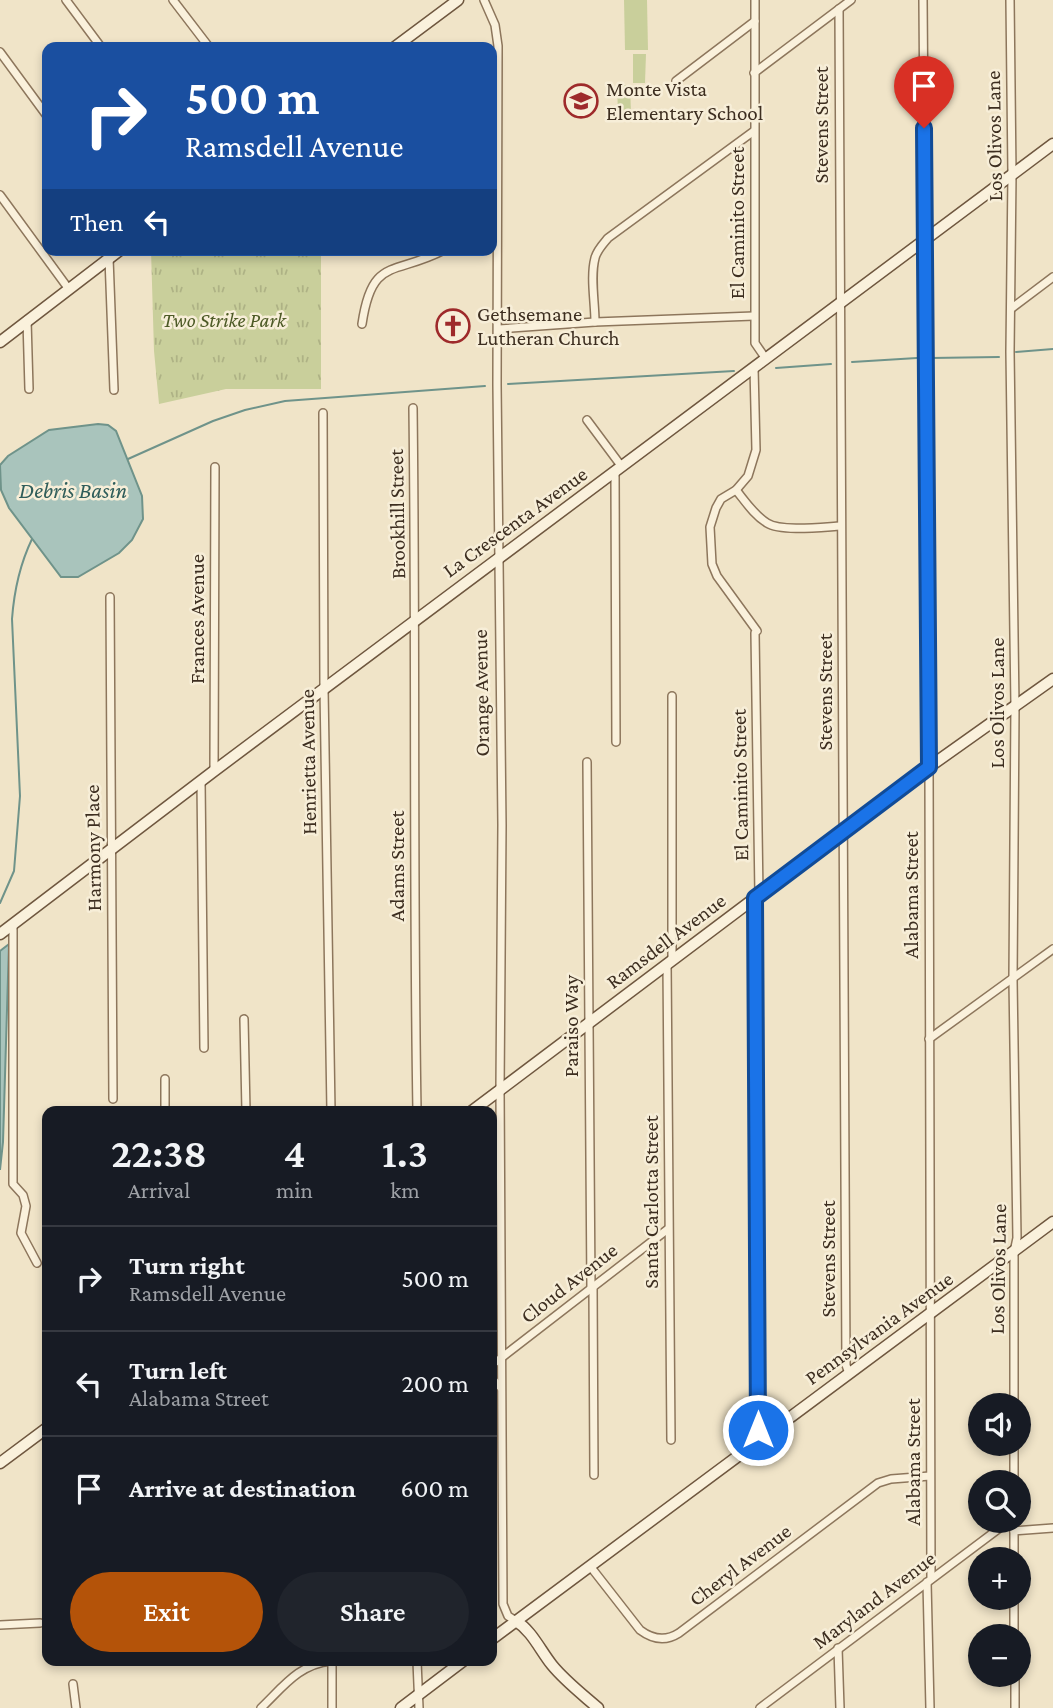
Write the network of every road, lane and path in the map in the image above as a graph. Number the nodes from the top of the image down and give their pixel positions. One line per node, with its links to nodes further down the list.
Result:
1 (66, 0): 11 (street)
2 (173, 0): 12 (street)
3 (458, 0): 13 (street)
4 (484, 0): 17 (street, Orange Avenue)
5 (755, 0): 10 (street, El Caminito Street)
6 (851, 0): 9 (street)
7 (923, 0): 23 (street, Alabama Street)
8 (1010, 0): 21 (street, Los Olivos Lane)
9 (839, 9): 15 (street); 32 (street, Stevens Street)
10 (755, 21): 15 (street, El Caminito Street); 16 (street)
11 (97, 42)
12 (205, 42)
13 (401, 42)
14 (0, 52): 18 (street)
15 (754, 73): 19 (street, El Caminito Street)
16 (676, 81)
17 (497, 85)
18 (42, 109)
19 (754, 131): 34 (street, El Caminito Street); 36 (street)
20 (1053, 144): 21 (street, La Crescenta Avenue)
21 (1012, 174): 23 (street, La Crescenta Avenue); 33 (street, Los Olivos Lane)
22 (0, 195): 24 (street)
23 (925, 239): 32 (street, La Crescenta Avenue); 60 (street, Alabama Street)
24 (42, 252)
25 (45, 256): 31 (street)
26 (112, 256): 29 (street)
27 (427, 256): 37 (street)
28 (496, 256): 38 (street, Orange Avenue)
29 (110, 258): 31 (street); 43 (street)
30 (1053, 278): 33 (street)
31 (68, 288): 35 (street)
32 (839, 304): 40 (street, La Crescenta Avenue); 50 (street, Stevens Street)
33 (1012, 308): 57 (street, Los Olivos Lane)
34 (754, 316): 36 (street); 40 (street, El Caminito Street)
35 (27, 320): 39 (street); 42 (street)
36 (595, 322): 38 (street)
37 (362, 324)
38 (499, 329): 51 (street, Orange Avenue)
39 (1, 340)
40 (766, 359): 41 (street, La Crescenta Avenue)
41 (754, 368): 48 (street, La Crescenta Avenue); 49 (street, El Caminito Street)
42 (29, 389)
43 (114, 390)
44 (413, 408): 53 (street, Brookhill Street)
45 (323, 413): 55 (street, Henrietta Avenue)
46 (587, 420): 48 (street)
47 (215, 467): 61 (street, Frances Avenue)
48 (619, 470): 51 (street, La Crescenta Avenue); 58 (street)
49 (736, 489): 50 (street); 65 (street, El Caminito Street)
50 (840, 526): 63 (street, Stevens Street)
51 (499, 557): 53 (street, La Crescenta Avenue); 76 (street, Orange Avenue)
52 (110, 597): 64 (street, Harmony Place)
53 (415, 620): 55 (street, La Crescenta Avenue); 81 (street, Adams Street)
54 (1053, 679): 57 (street, Ramsdell Avenue)
55 (324, 689): 61 (street, La Crescenta Avenue); 80 (street, Henrietta Avenue)
56 (671, 696): 69 (street, Santa Carlotta Street)
57 (1015, 706): 60 (street, Ramsdell Avenue); 70 (street, Los Olivos Lane)
58 (616, 742)
59 (587, 762): 72 (street, Paraiso Way)
60 (929, 767): 63 (street, Ramsdell Avenue); 73 (street, Alabama Street)
61 (214, 771): 62 (street, La Crescenta Avenue)
62 (201, 781): 64 (street, La Crescenta Avenue); 74 (street)
63 (843, 832): 65 (street, Ramsdell Avenue); 91 (street, Stevens Street)
64 (110, 849): 66 (street, La Crescenta Avenue); 77 (street, Harmony Place)
65 (757, 897): 69 (street, Ramsdell Avenue); 97 (street, El Caminito Street)
66 (13, 924): 67 (street, La Crescenta Avenue); 86 (street)
67 (0, 934)
68 (1053, 949): 70 (street)
69 (670, 962): 72 (street, Ramsdell Avenue); 84 (street, Santa Carlotta Street)
70 (1013, 980): 73 (street); 85 (street, Los Olivos Lane)
71 (244, 1019): 79 (street)
72 (588, 1024): 76 (street, Ramsdell Avenue); 87 (street, Paraiso Way)
73 (929, 1039): 88 (street, Alabama Street)
74 (204, 1048)
75 (165, 1079): 78 (street)
76 (500, 1090): 82 (street, Ramsdell Avenue); 89 (street, Orange Avenue)
77 (113, 1099)
78 (165, 1106)
79 (246, 1106)
80 (331, 1106)
81 (417, 1106)
82 (479, 1106)
83 (1053, 1222): 85 (street, Pennsylvania Avenue)
84 (668, 1229): 87 (street, Cloud Avenue); 96 (street, Santa Carlotta Street)
85 (1014, 1252): 88 (street, Pennsylvania Avenue); 94 (street, Los Olivos Lane)
86 (37, 1263)
87 (592, 1289): 89 (street, Cloud Avenue); 99 (street, Paraiso Way)
88 (930, 1314): 91 (street, Pennsylvania Avenue); 100 (street, Alabama Street)
89 (501, 1358): 90 (street, Cloud Avenue); 93 (street, Orange Avenue)
90 (497, 1361)
91 (849, 1374): 97 (street, Pennsylvania Avenue)
92 (497, 1384): 93 (street)
93 (502, 1389): 106 (street, Orange Avenue)
94 (1014, 1393)
95 (42, 1433): 98 (street)
96 (671, 1440)
97 (760, 1440): 104 (street, Pennsylvania Avenue)
98 (0, 1463)
99 (594, 1475)
100 (930, 1476): 104 (street, Cheryl Avenue); 105 (street, Alabama Street)
101 (1053, 1528): 102 (street)
102 (1031, 1530)
103 (995, 1533): 105 (street, Maryland Avenue)
104 (590, 1566): 106 (street, Pennsylvania Avenue)
105 (929, 1581): 110 (street, Maryland Avenue); 126 (street, Alabama Street)
106 (516, 1621): 109 (street, Pennsylvania Avenue); 123 (street, Orange Avenue)
107 (40, 1623): 108 (street)
108 (0, 1625)
109 (497, 1635)
110 (838, 1648): 124 (street, Maryland Avenue); 125 (street)
111 (309, 1666): 119 (street)
112 (332, 1666): 120 (street)
113 (417, 1666): 117 (street)
114 (456, 1666): 117 (street)
115 (73, 1685): 118 (street)
116 (1014, 1687): 127 (street)
117 (417, 1696): 121 (street); 122 (street)
118 (76, 1708)
119 (261, 1708)
120 (332, 1708)
121 (401, 1708)
122 (419, 1708)
123 (597, 1708)
124 (760, 1708)
125 (841, 1708)
126 (930, 1708)
127 (1015, 1708)

